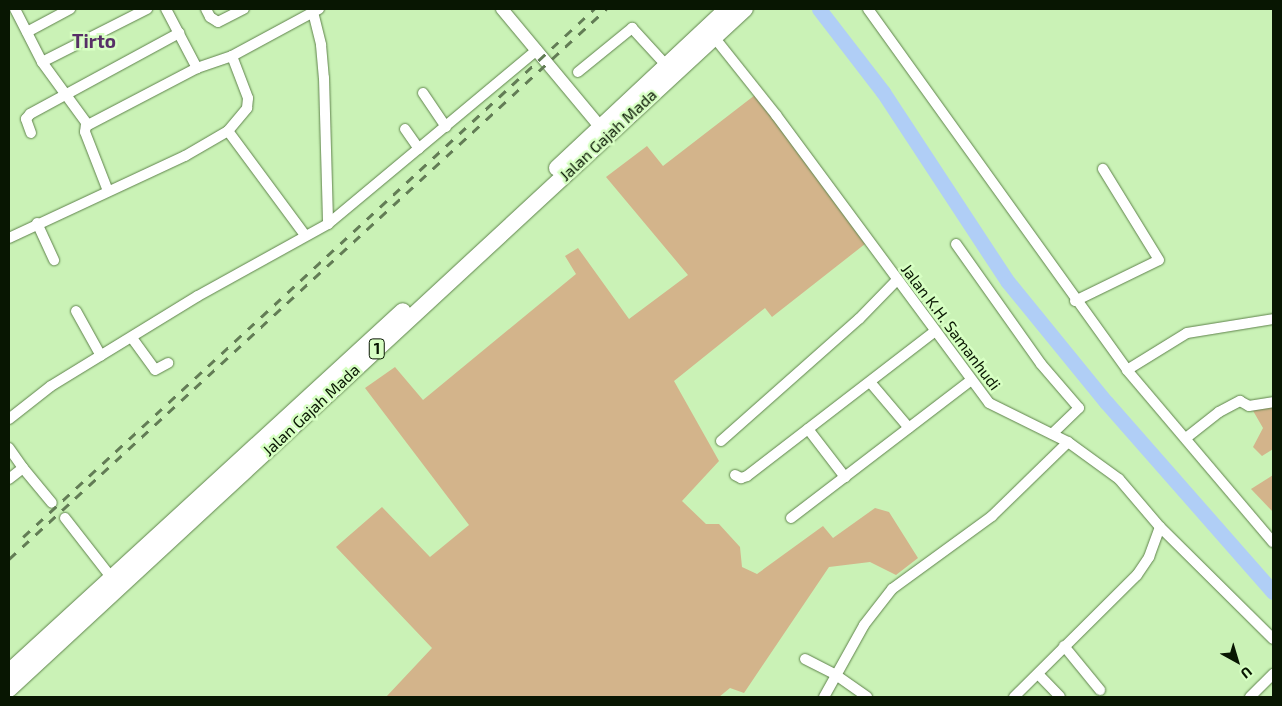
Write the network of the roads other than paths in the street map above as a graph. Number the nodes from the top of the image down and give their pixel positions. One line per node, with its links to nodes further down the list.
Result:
1 (15, 9): 12 (street)
2 (70, 9): 12 (street)
3 (147, 9): 17 (street)
4 (166, 9): 13 (street)
5 (206, 9): 6 (street)
6 (244, 9)
7 (502, 9): 15 (street)
8 (727, 9): 18 (highway, Jalan Gajah Mada / 1)
9 (745, 9): 14 (highway, Jalan Gajah Mada / 1)
10 (868, 9): 40 (street)
11 (316, 10): 16 (street); 34 (street)
12 (27, 32): 17 (street)
13 (179, 33): 19 (street); 22 (street)
14 (714, 37): 27 (highway, Jalan Gajah Mada / 1); 39 (street, Jalan K.H. Samanhudi)
15 (537, 50): 24 (street); 27 (street)
16 (232, 56): 19 (street); 26 (street)
17 (42, 62): 22 (street)
18 (666, 65): 20 (street); 27 (highway, Jalan Gajah Mada / 1)
19 (197, 68): 23 (street)
20 (578, 72)
21 (423, 93): 24 (street)
22 (68, 94): 23 (street); 28 (street)
23 (86, 124): 31 (street)
24 (446, 127): 29 (street)
25 (405, 129): 29 (street)
26 (228, 131): 31 (street); 35 (street)
27 (604, 132): 32 (highway, Jalan Gajah Mada / 1)
28 (31, 133)
29 (419, 149): 34 (street)
30 (1103, 169): 40 (street)
31 (108, 191): 33 (street)
32 (539, 193): 68 (highway, Jalan Gajah Mada / 1); 76 (highway, Jalan Gajah Mada / 1)
33 (37, 223): 36 (street); 38 (street)
34 (328, 224): 35 (street)
35 (305, 235): 44 (street)
36 (9, 238)
37 (956, 244): 55 (street)
38 (54, 260)
39 (896, 280): 43 (street, Jalan K.H. Samanhudi); 56 (street)
40 (1075, 301): 47 (street)
41 (76, 311): 45 (street)
42 (1273, 319): 47 (street)
43 (934, 332): 48 (street, Jalan K.H. Samanhudi); 49 (street)
44 (132, 338): 45 (street); 46 (street)
45 (101, 356): 51 (street)
46 (168, 363)
47 (1127, 370): 54 (street)
48 (970, 381): 52 (street); 55 (street, Jalan K.H. Samanhudi)
49 (870, 382): 52 (street); 53 (street)
50 (1273, 402): 54 (street)
51 (9, 419)
52 (909, 428): 61 (street)
53 (808, 430): 60 (street); 61 (street)
54 (1191, 433): 67 (street)
55 (1052, 434): 57 (street, Jalan K.H. Samanhudi)
56 (721, 441)
57 (1068, 442): 66 (street, Jalan K.H. Samanhudi); 74 (street)
58 (9, 448): 59 (street)
59 (23, 468): 62 (street); 63 (street)
60 (735, 475)
61 (845, 477): 65 (street)
62 (9, 478)
63 (52, 503)
64 (65, 518): 68 (street)
65 (791, 518)
66 (1160, 527): 69 (street, Jalan K.H. Samanhudi); 70 (street)
67 (1273, 542)
68 (111, 577): 72 (highway, Jalan Gajah Mada / 1)
69 (1273, 639)
70 (1064, 646): 75 (street); 77 (street)
71 (805, 659): 74 (street)
72 (9, 672)
73 (1273, 674): 82 (street)
74 (836, 675): 78 (street); 79 (street)
75 (1039, 675): 80 (street); 81 (street)
76 (9, 689)
77 (1100, 690)
78 (863, 696)
79 (824, 697)
80 (1015, 697)
81 (1060, 697)
82 (1250, 697)

